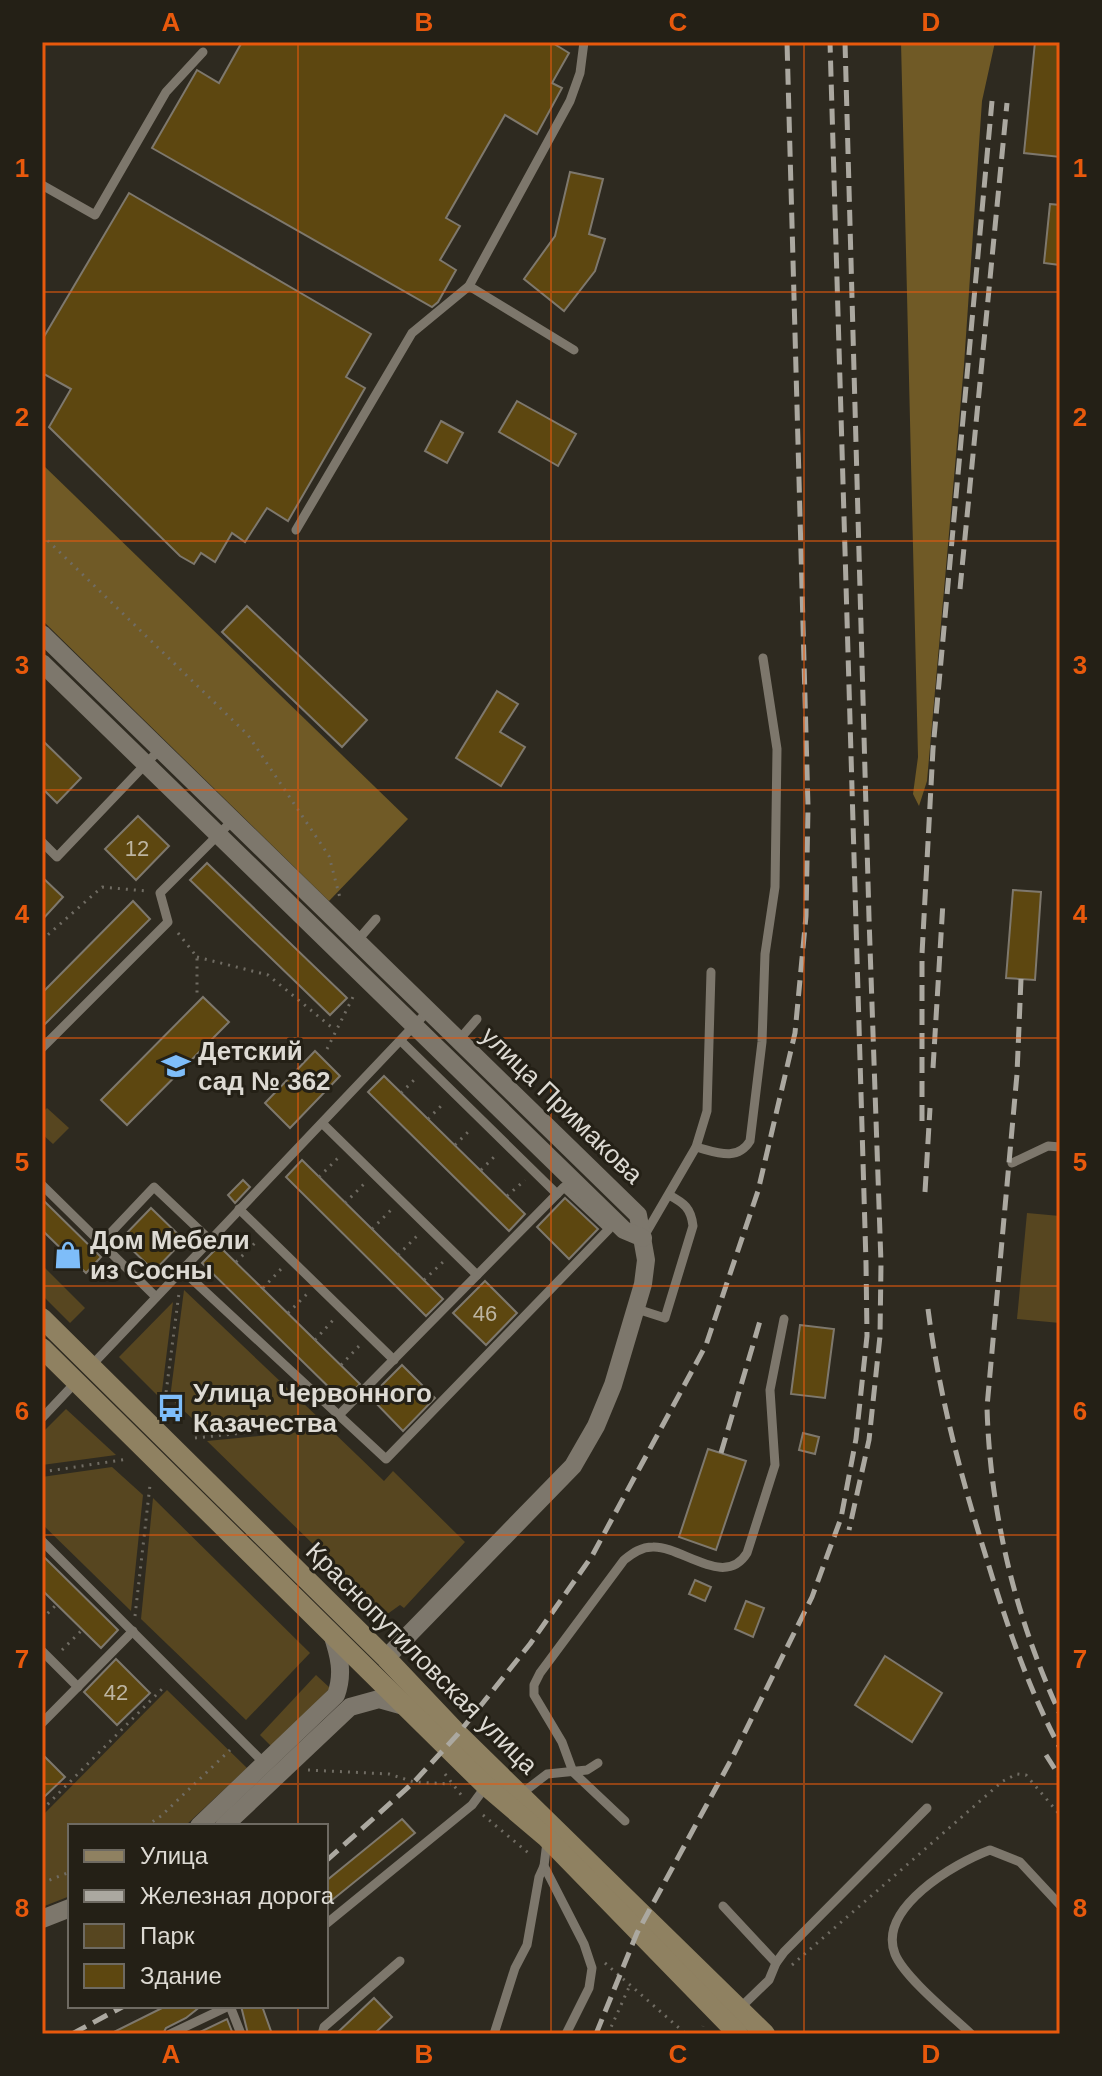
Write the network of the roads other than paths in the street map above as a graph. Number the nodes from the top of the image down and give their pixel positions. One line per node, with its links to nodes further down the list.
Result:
1 (584, 42): 4 (lane)
2 (203, 52): 3 (lane)
3 (42, 185)
4 (469, 286): 5 (lane); 6 (lane)
5 (574, 350)
6 (296, 530)
7 (42, 634): 10 (street, улица Примакова)
8 (763, 658): 26 (lane)
9 (42, 663): 11 (street, улица Примакова)
10 (160, 749): 11 (lane); 12 (street, улица Примакова)
11 (146, 764): 13 (street, улица Примакова); 14 (lane)
12 (233, 820): 13 (lane); 16 (street, улица Примакова)
13 (218, 835): 20 (street, улица Примакова); 23 (lane)
14 (42, 842)
15 (376, 919): 16 (lane)
16 (357, 941): 18 (street, улица Примакова)
17 (711, 972): 26 (lane)
18 (428, 1011): 20 (lane); 21 (street, улица Примакова)
19 (477, 1019): 21 (lane)
20 (414, 1026): 22 (lane); 24 (street, улица Примакова)
21 (458, 1040): 24 (lane); 33 (street, улица Примакова)
22 (401, 1041): 25 (lane); 30 (lane)
23 (42, 1048)
24 (444, 1055): 33 (street, улица Примакова)
25 (323, 1124): 32 (lane); 37 (lane)
26 (696, 1147): 31 (lane)
27 (1060, 1147): 28 (lane)
28 (1012, 1163)
29 (42, 1185): 35 (lane)
30 (557, 1194): 37 (lane); 46 (lane)
31 (669, 1195): 33 (lane); 39 (lane)
32 (239, 1209): 34 (lane); 43 (lane)
33 (643, 1238): 39 (street)
34 (210, 1240): 35 (lane); 36 (lane)
35 (101, 1243): 38 (lane)
36 (182, 1270): 38 (lane); 46 (lane)
37 (477, 1275): 43 (lane)
38 (156, 1297): 44 (lane)
39 (637, 1309): 52 (street)
40 (42, 1318): 44 (main road, Краснопутиловская улица)
41 (784, 1319): 58 (lane)
42 (42, 1348): 45 (main road, Краснопутиловская улица)
43 (394, 1360): 46 (lane)
44 (91, 1366): 52 (main road, Краснопутиловская улица)
45 (76, 1382): 47 (lane); 50 (main road, Краснопутиловская улица)
46 (338, 1416)
47 (42, 1418)
48 (42, 1541): 49 (lane)
49 (133, 1631): 53 (lane); 57 (lane)
50 (332, 1634): 54 (main road, Краснопутиловская улица); 57 (street)
51 (42, 1651): 53 (lane)
52 (386, 1658): 60 (main road, Краснопутиловская улица)
53 (78, 1687): 55 (lane)
54 (404, 1706): 57 (street); 59 (main road, Краснопутиловская улица)
55 (42, 1723)
56 (598, 1763): 58 (lane)
57 (272, 1770): 63 (street); 64 (street)
58 (573, 1772): 60 (lane); 62 (lane)
59 (486, 1786): 65 (main road, Краснопутиловская улица); 71 (lane)
60 (521, 1794): 76 (main road, Краснопутиловская улица)
61 (927, 1808): 73 (lane)
62 (625, 1821)
63 (202, 1824)
64 (226, 1824)
65 (547, 1838): 66 (lane); 82 (main road, Краснопутиловская улица)
66 (544, 1866): 80 (lane); 81 (lane)
67 (1060, 1905): 84 (lane)
68 (723, 1906): 73 (lane)
69 (68, 1909): 70 (street)
70 (42, 1919)
71 (328, 1922)
72 (400, 1961): 79 (lane)
73 (776, 1963): 76 (lane)
74 (225, 2008): 77 (lane)
75 (230, 2008): 78 (lane)
76 (740, 2008): 83 (main road, Краснопутиловская улица)
77 (170, 2034)
78 (241, 2034)
79 (322, 2034)
80 (494, 2034)
81 (566, 2034)
82 (738, 2034)
83 (765, 2034)
84 (971, 2034)

